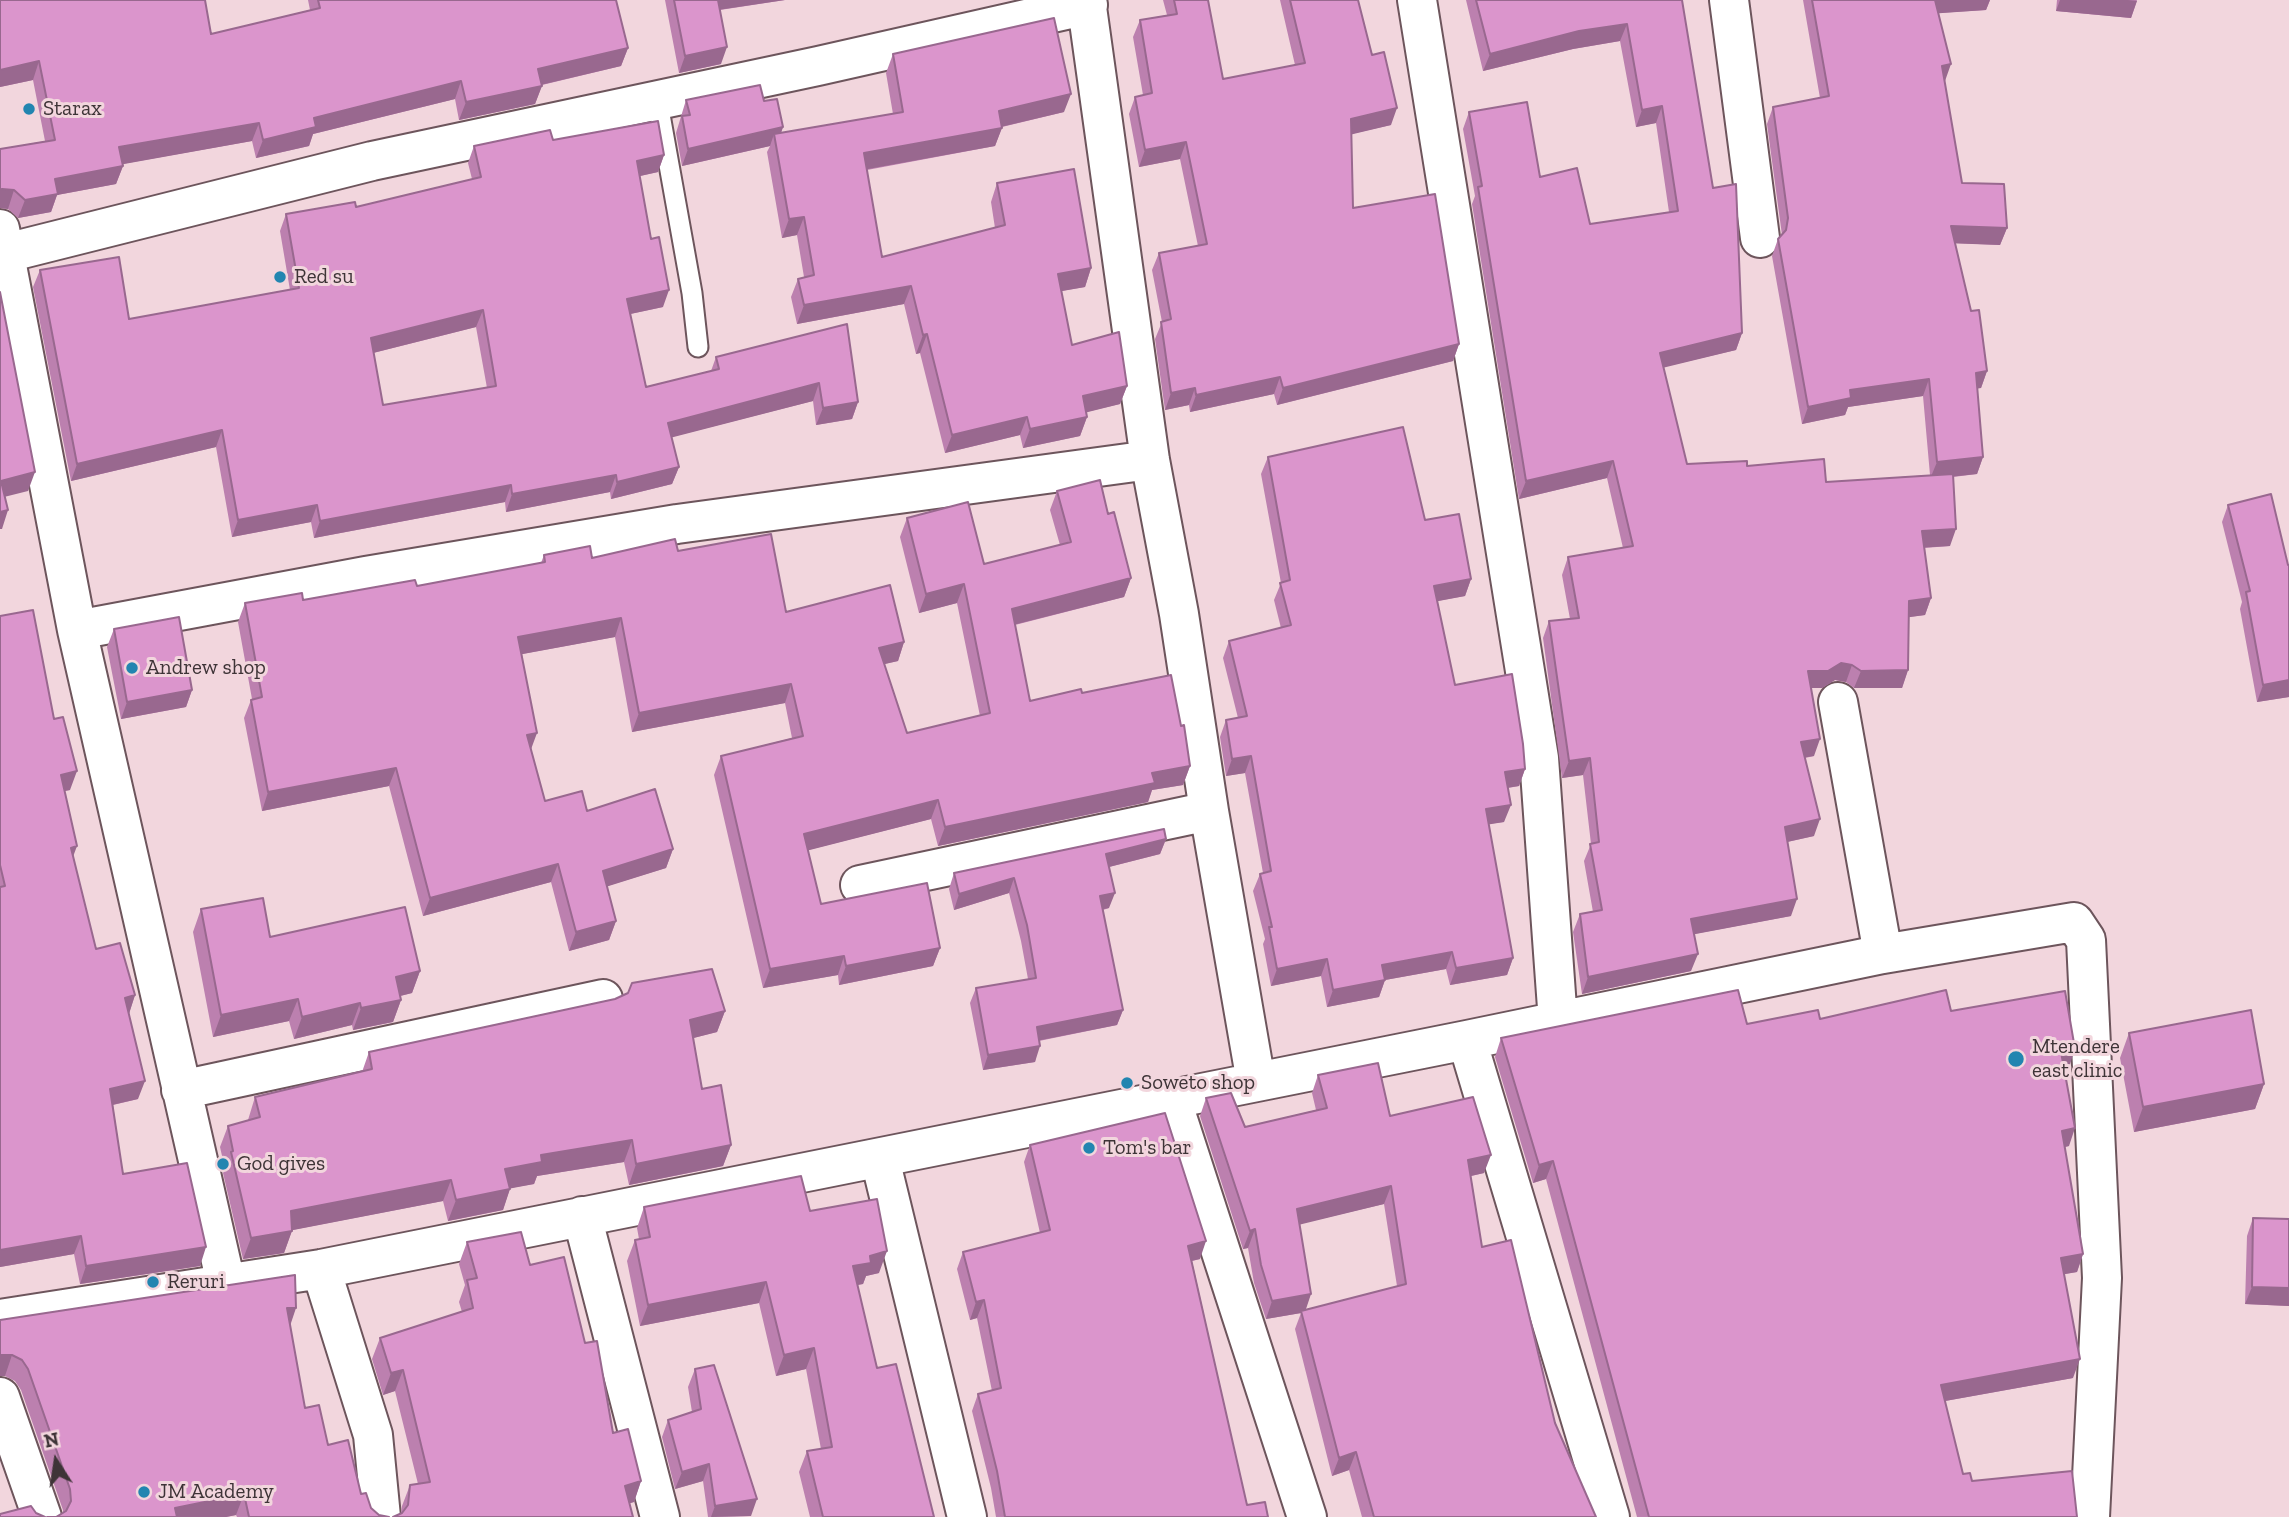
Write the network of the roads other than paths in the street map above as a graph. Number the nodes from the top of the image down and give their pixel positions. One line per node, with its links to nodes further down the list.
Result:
1 (1417, 0): 15 (street)
2 (1729, 0): 5 (street)
3 (1087, 3): 4 (street); 8 (street)
4 (657, 98): 6 (street); 7 (lane)
5 (1760, 238)
6 (3, 241): 9 (street)
7 (698, 346)
8 (1150, 460): 9 (street); 11 (street)
9 (77, 630): 18 (street)
10 (1838, 702): 13 (street)
11 (1209, 811): 12 (street); 17 (street)
12 (860, 885)
13 (1884, 954): 15 (street); 32 (street)
14 (603, 999): 18 (street)
15 (1559, 1022): 16 (street)
16 (1467, 1040): 17 (street); 31 (street)
17 (1256, 1082): 19 (street)
18 (181, 1090): 23 (street)
19 (1171, 1098): 20 (street); 30 (street)
20 (880, 1158): 21 (street); 29 (street)
21 (582, 1216): 22 (street); 28 (street)
22 (321, 1269): 23 (street); 27 (street)
23 (226, 1283): 24 (street)
24 (0, 1319)
25 (0, 1397): 26 (street)
26 (42, 1517)
27 (381, 1517)
28 (660, 1517)
29 (967, 1517)
30 (1307, 1517)
31 (1610, 1517)
32 (2090, 1517)

